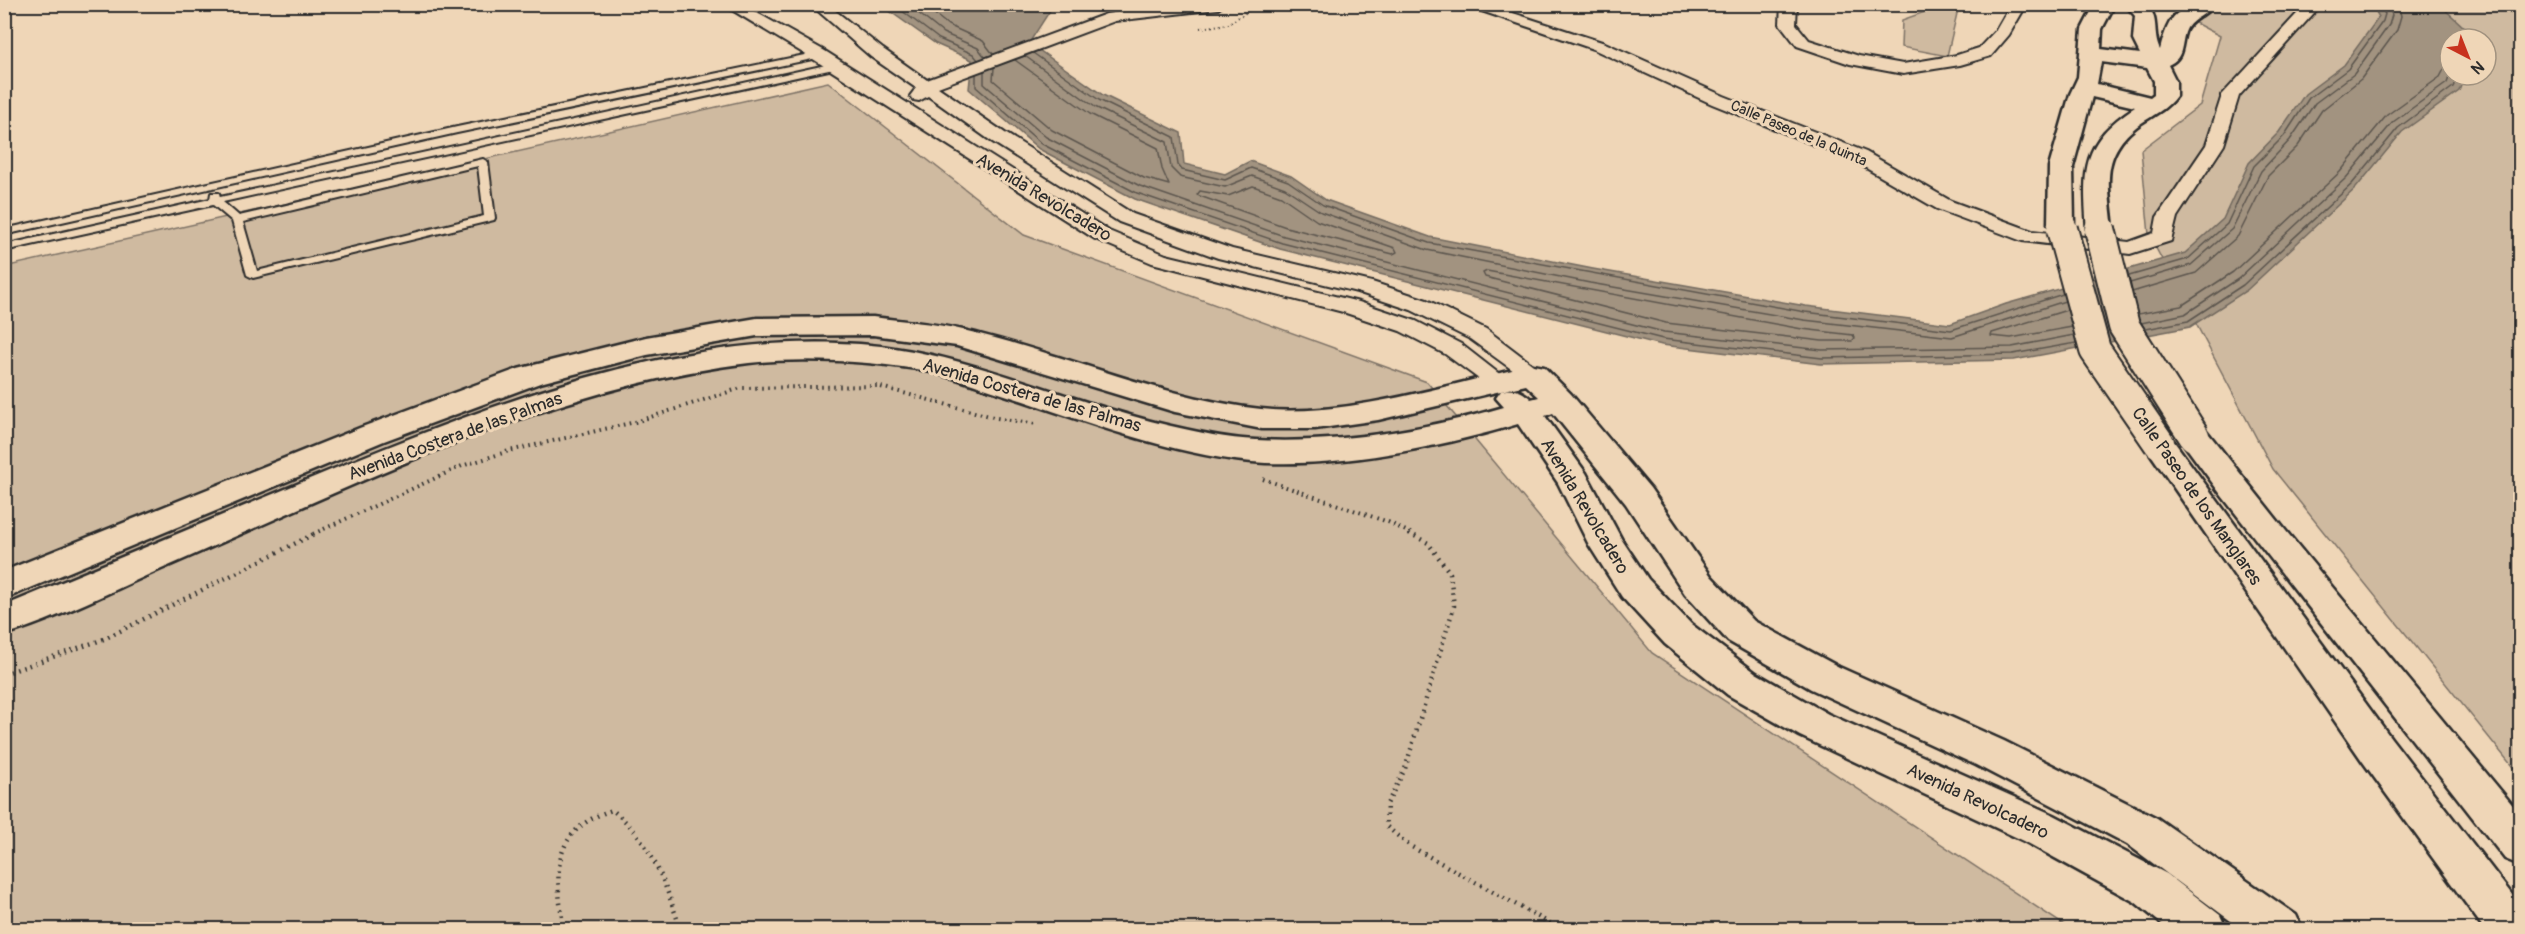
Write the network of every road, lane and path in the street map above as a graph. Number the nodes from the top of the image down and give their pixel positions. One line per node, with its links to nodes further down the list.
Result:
1 (729, 4): 14 (street, Avenida Revolcadero)
2 (817, 4): 11 (street, Avenida Revolcadero)
3 (1218, 4): 17 (street)
4 (1468, 4): 10 (street, Calle Paseo de la Quinta)
5 (1790, 4): 6 (street)
6 (2019, 4)
7 (2105, 4): 13 (main road, Calle Paseo de los Manglares)
8 (2135, 4): 15 (main road)
9 (2205, 4): 15 (main road)
10 (2314, 4)
11 (862, 42): 12 (street, Avenida Revolcadero); 14 (street)
12 (877, 53): 16 (street); 17 (street, Avenida Revolcadero)
13 (2089, 54): 15 (main road); 18 (main road, Calle Paseo de los Manglares)
14 (819, 55): 16 (street, Avenida Revolcadero); 21 (lane)
15 (2155, 62): 19 (main road)
16 (835, 66): 20 (street, Avenida Revolcadero); 22 (lane)
17 (926, 86): 20 (street); 26 (street, Avenida Revolcadero)
18 (2084, 88): 19 (main road); 31 (main road, Calle Paseo de los Manglares, bridge)
19 (2155, 105): 31 (main road, Calle Paseo de los Manglares, bridge)
20 (967, 151): 27 (street, Avenida Revolcadero)
21 (214, 186): 22 (lane); 24 (lane)
22 (215, 201): 23 (lane); 25 (lane)
23 (237, 220): 23 (lane)
24 (4, 232)
25 (4, 248)
26 (1364, 287): 27 (street); 28 (street, Avenida Revolcadero)
27 (1351, 307): 28 (street, Avenida Revolcadero)
28 (1516, 379): 29 (main road, Avenida Revolcadero); 33 (main road, Avenida Costera de las Palmas)
29 (1544, 407): 34 (main road, Avenida Costera de las Palmas); 40 (main road, Avenida Revolcadero); 41 (main road, Avenida Revolcadero)
30 (1049, 425): 35 (path)
31 (2176, 440): 36 (main road, Calle Paseo de los Manglares); 42 (main road, Calle Paseo de los Manglares)
32 (1260, 478): 39 (path)
33 (4, 586)
34 (4, 621)
35 (4, 674)
36 (2520, 846)
37 (564, 930): 38 (path)
38 (681, 930)
39 (1562, 930)
40 (2204, 930)
41 (2280, 930)
42 (2512, 930)

